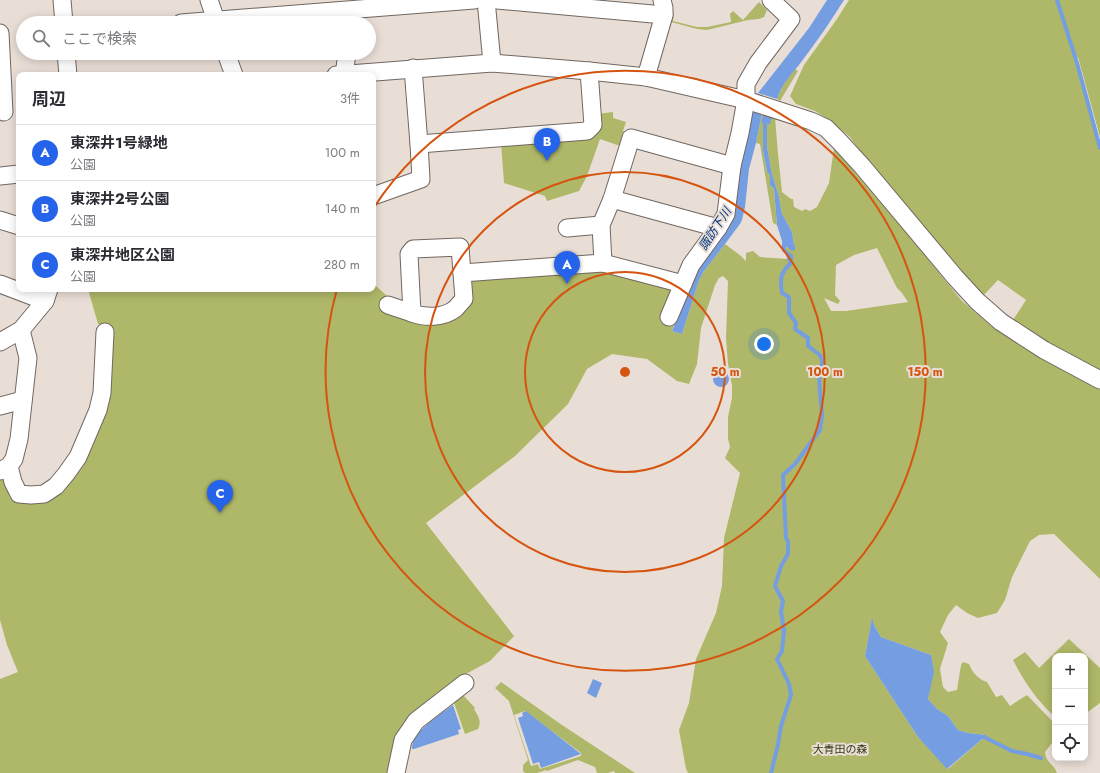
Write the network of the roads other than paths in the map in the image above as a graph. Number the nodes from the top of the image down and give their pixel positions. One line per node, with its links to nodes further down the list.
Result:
1 (62, 0): 9 (street)
2 (209, 0): 10 (street)
3 (474, 0): 8 (street)
4 (486, 0): 16 (street)
5 (497, 0): 7 (street)
6 (771, 0): 24 (street)
7 (663, 8): 23 (street)
8 (352, 11): 11 (street)
9 (63, 16)
10 (214, 16)
11 (284, 16)
12 (0, 33): 25 (street)
13 (67, 60): 19 (street)
14 (229, 60): 20 (street)
15 (345, 60): 21 (street)
16 (492, 63): 17 (street); 18 (street)
17 (413, 68): 22 (street); 26 (street)
18 (589, 71): 23 (street); 26 (street)
19 (68, 72)
20 (233, 72)
21 (343, 72)
22 (372, 72)
23 (646, 76): 24 (street)
24 (746, 100): 27 (street); 50 (street)
25 (8, 111)
26 (419, 144): 30 (street)
27 (732, 166): 31 (street); 36 (street)
28 (16, 174): 29 (street)
29 (0, 176)
30 (376, 195)
31 (612, 199): 34 (street); 36 (street)
32 (0, 220): 33 (street)
33 (16, 225)
34 (601, 226): 35 (street); 37 (street)
35 (567, 228)
36 (718, 228): 40 (street)
37 (603, 263): 38 (street); 40 (street)
38 (462, 273): 45 (street); 45 (street)
39 (0, 284): 41 (street)
40 (683, 284): 46 (street)
41 (16, 288)
42 (34, 292): 43 (street)
43 (47, 295): 47 (street)
44 (388, 305): 45 (street)
45 (412, 313)
46 (669, 317)
47 (20, 330): 49 (street); 51 (street)
48 (105, 332): 53 (street)
49 (0, 342)
50 (1100, 380)
51 (23, 400): 52 (street); 53 (street)
52 (0, 406)
53 (4, 468)
54 (465, 683): 55 (street)
55 (396, 773)

